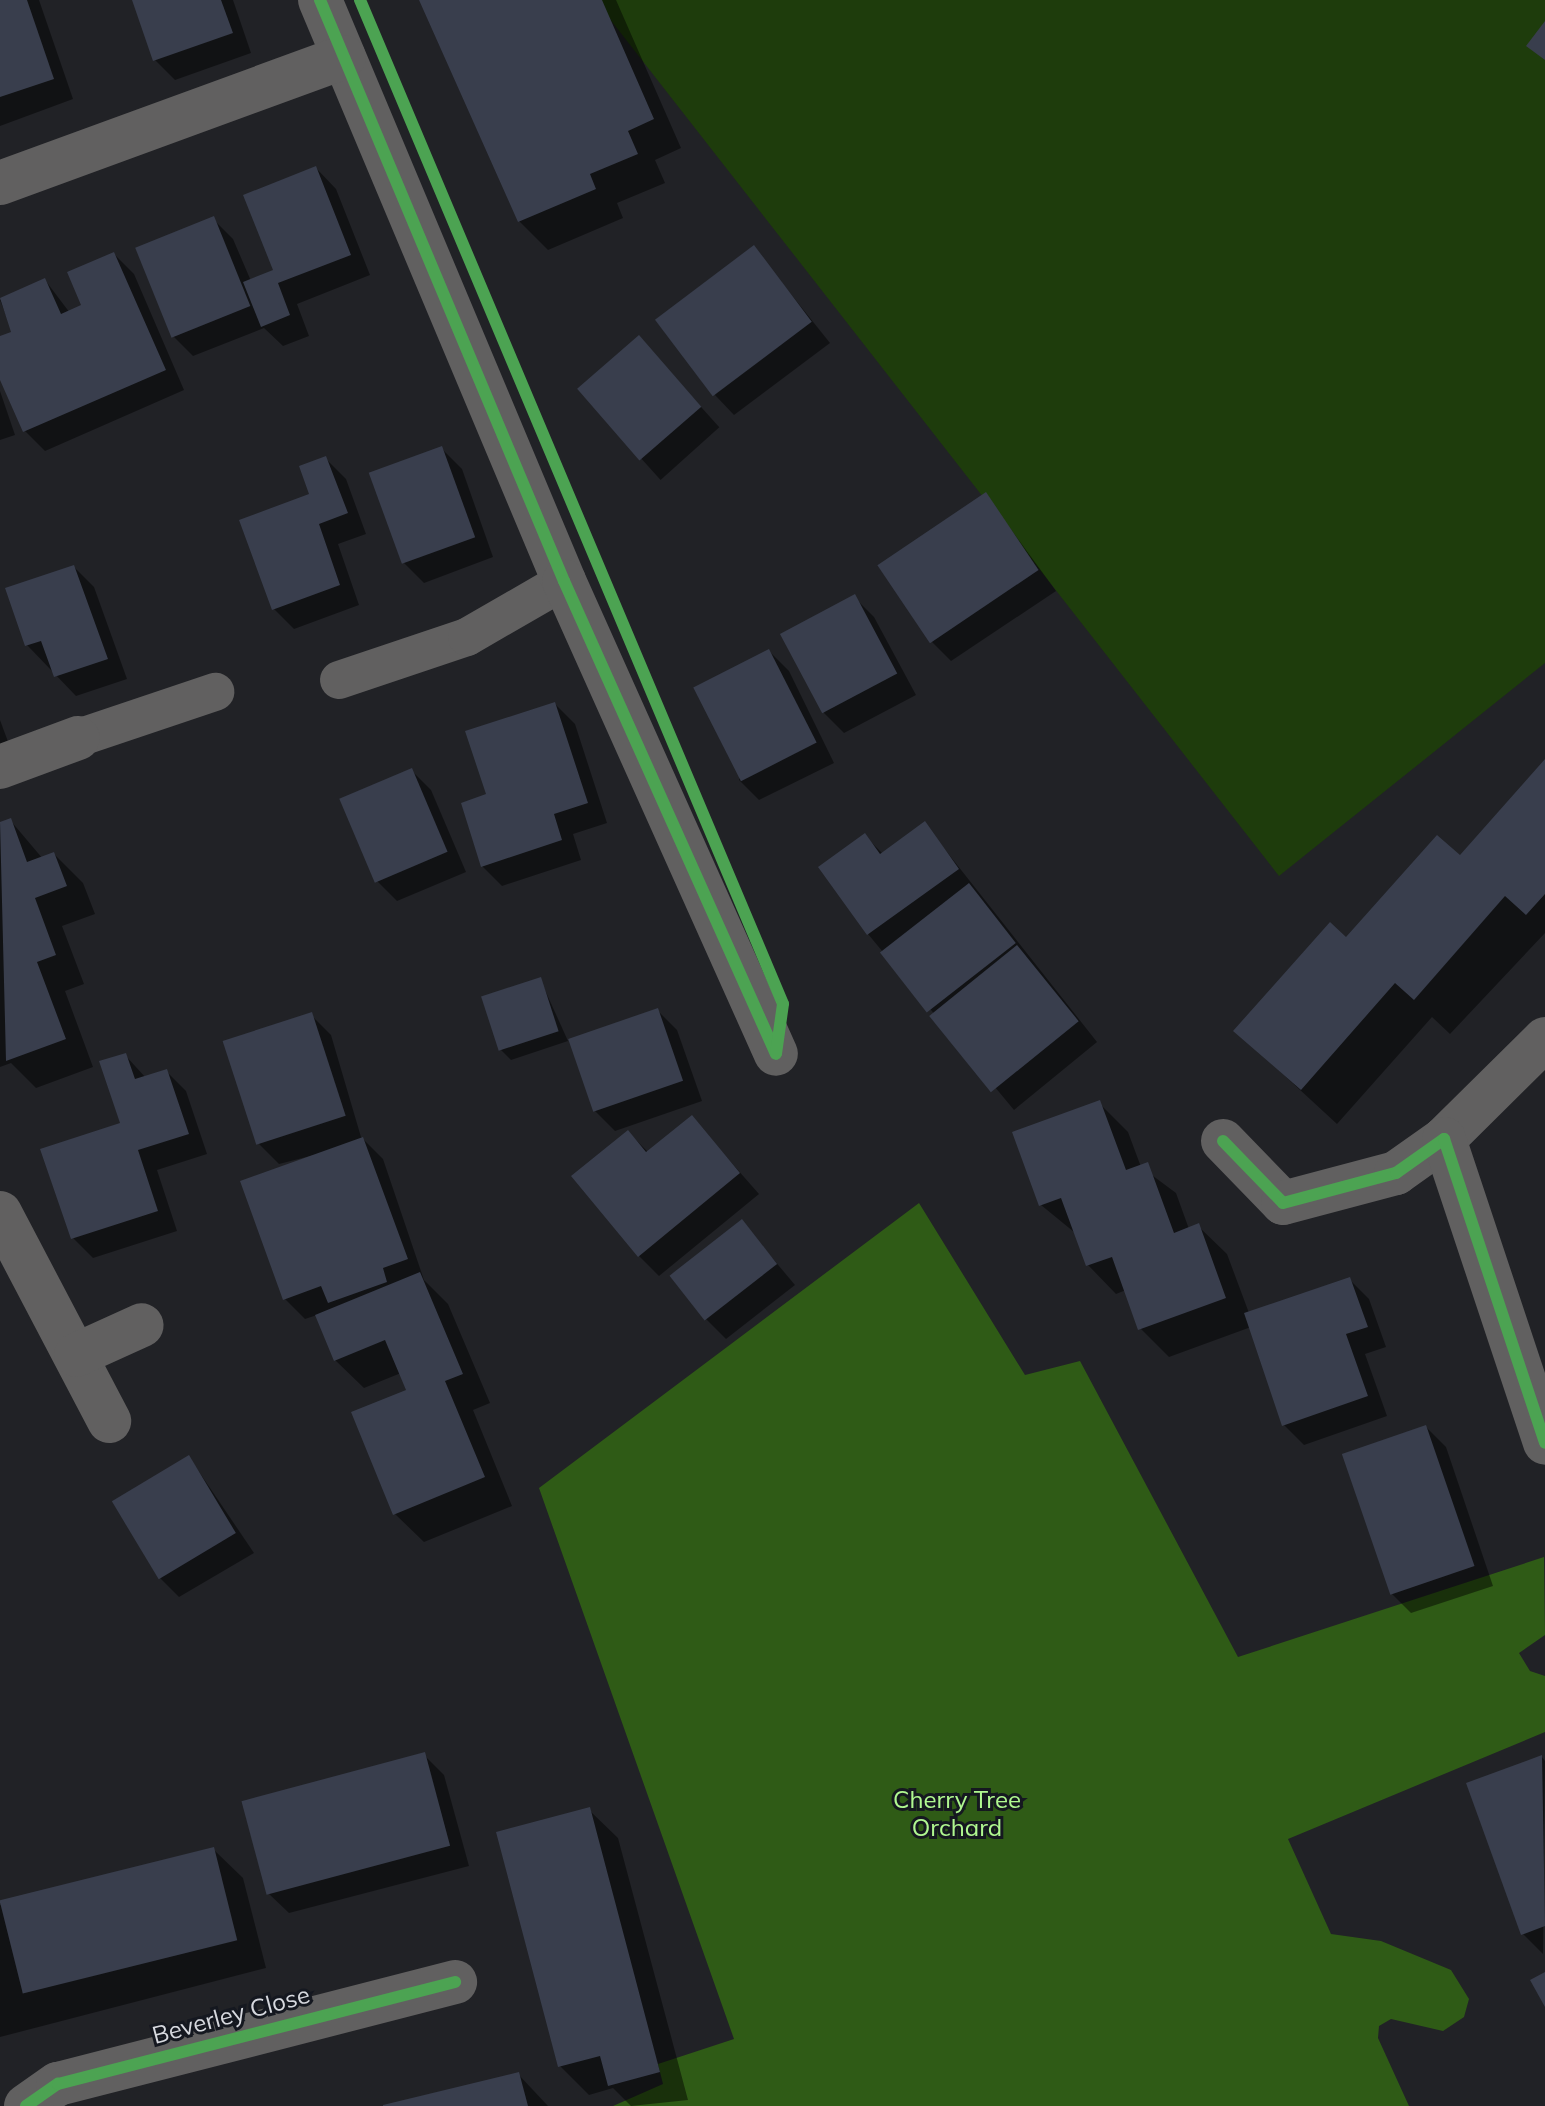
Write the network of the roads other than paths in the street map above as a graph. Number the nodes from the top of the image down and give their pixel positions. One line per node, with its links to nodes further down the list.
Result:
1 (320, 0): 2 (street)
2 (344, 57): 3 (street); 4 (street)
3 (0, 183)
4 (564, 581): 5 (lane); 10 (street)
5 (339, 680)
6 (215, 692): 7 (lane)
7 (78, 738): 8 (street)
8 (0, 767)
9 (1545, 1039): 11 (street)
10 (776, 1054)
11 (1444, 1139): 12 (street); 17 (street)
12 (1223, 1141)
13 (0, 1213): 15 (street)
14 (142, 1325): 15 (street)
15 (76, 1355): 16 (street)
16 (109, 1421)
17 (1545, 1443)
18 (455, 1982): 19 (street, Beverley Close)
19 (26, 2106)

